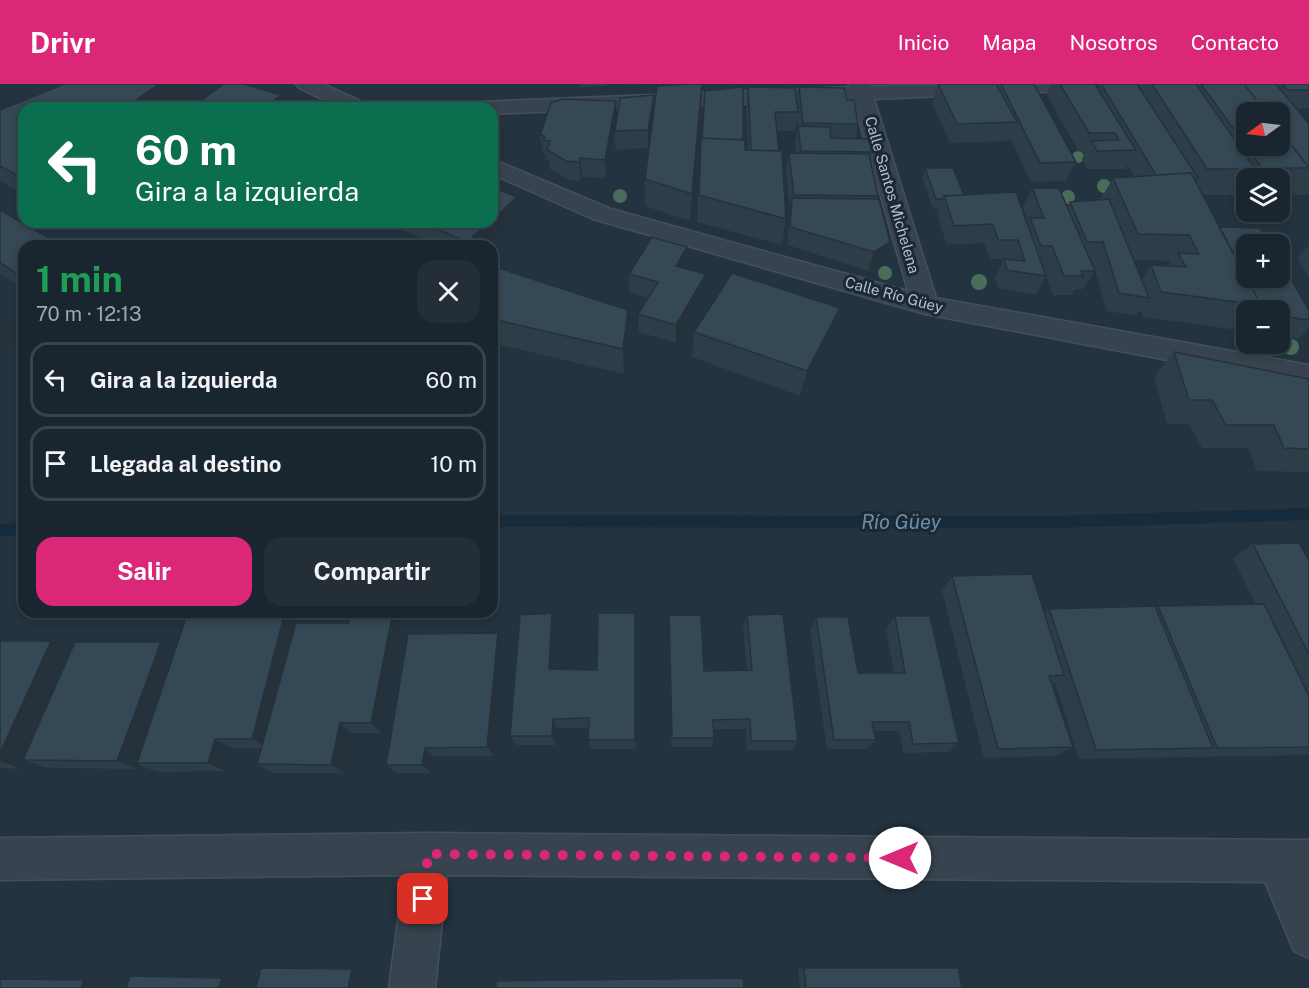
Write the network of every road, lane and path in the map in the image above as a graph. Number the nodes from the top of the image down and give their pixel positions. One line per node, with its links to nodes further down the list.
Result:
1 (306, 84): 4 (street)
2 (1084, 84): 3 (street)
3 (861, 89): 6 (street); 8 (street, Calle Santos Michelena)
4 (333, 90): 5 (street)
5 (349, 102)
6 (498, 107)
7 (498, 169): 8 (street, Calle Río Güey)
8 (925, 305): 9 (street, Calle Río Güey)
9 (1309, 376)
10 (428, 854): 11 (street); 12 (street); 14 (street)
11 (0, 859)
12 (1294, 861): 13 (street)
13 (1309, 936)
14 (412, 988)

